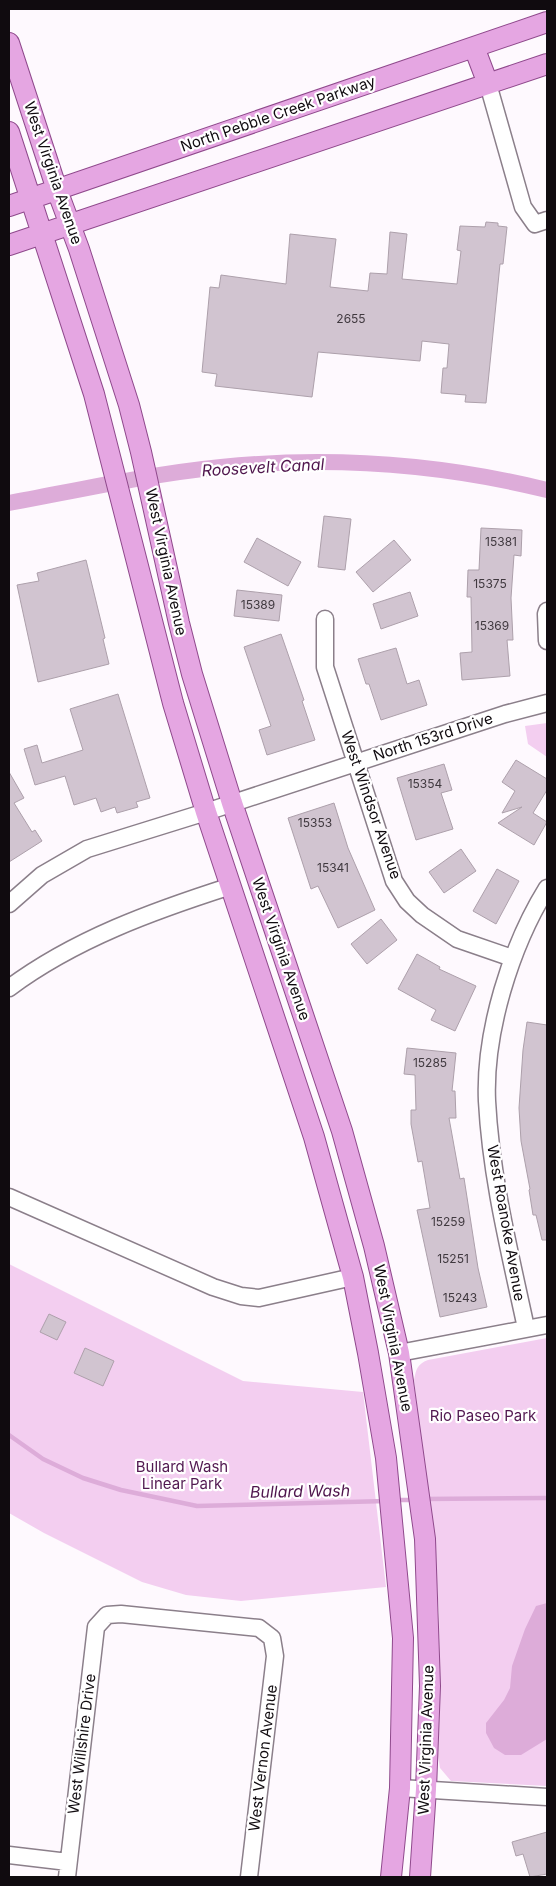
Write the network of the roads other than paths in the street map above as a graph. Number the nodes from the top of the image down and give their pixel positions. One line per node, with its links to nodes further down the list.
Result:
1 (547, 22): 3 (main road, North Pebble Creek Parkway)
2 (9, 43): 7 (main road, West Virginia Avenue)
3 (474, 47): 5 (main road); 7 (main road, North Pebble Creek Parkway)
4 (547, 64): 5 (main road)
5 (488, 84): 10 (street); 11 (main road)
6 (9, 132): 8 (main road, West Virginia Avenue)
7 (57, 190): 8 (main road, North Pebble Creek Parkway); 11 (main road, West Virginia Avenue)
8 (30, 199): 9 (main road, North Pebble Creek Parkway); 12 (main road, West Virginia Avenue)
9 (9, 206)
10 (541, 222)
11 (70, 225): 12 (main road); 19 (main road, West Virginia Avenue)
12 (42, 234): 13 (main road); 20 (main road, West Virginia Avenue)
13 (9, 245)
14 (547, 611): 16 (street)
15 (325, 619): 18 (street, West Windsor Avenue)
16 (547, 641)
17 (547, 703): 18 (street, North 153rd Drive)
18 (355, 762): 19 (street, North 153rd Drive); 24 (street, West Windsor Avenue)
19 (232, 804): 20 (street, North 153rd Drive); 30 (main road, West Virginia Avenue)
20 (206, 812): 21 (main road, West Virginia Avenue); 23 (street, North 153rd Drive)
21 (231, 886): 25 (street); 27 (main road, West Virginia Avenue)
22 (547, 888): 24 (street, West Roanoke Avenue)
23 (9, 904)
24 (512, 958): 29 (street, West Roanoke Avenue)
25 (9, 988)
26 (9, 1197): 27 (street)
27 (353, 1277): 32 (main road, West Virginia Avenue)
28 (547, 1325): 29 (street)
29 (526, 1328): 30 (street)
30 (399, 1354): 33 (main road, West Virginia Avenue)
31 (107, 1615): 36 (street, West Willshire Drive); 37 (street, West Vernon Avenue)
32 (400, 1788): 33 (street); 38 (main road, West Virginia Avenue)
33 (426, 1789): 34 (street); 39 (main road, West Virginia Avenue)
34 (547, 1797)
35 (9, 1855): 36 (street)
36 (68, 1869)
37 (249, 1877)
38 (391, 1877)
39 (420, 1877)

